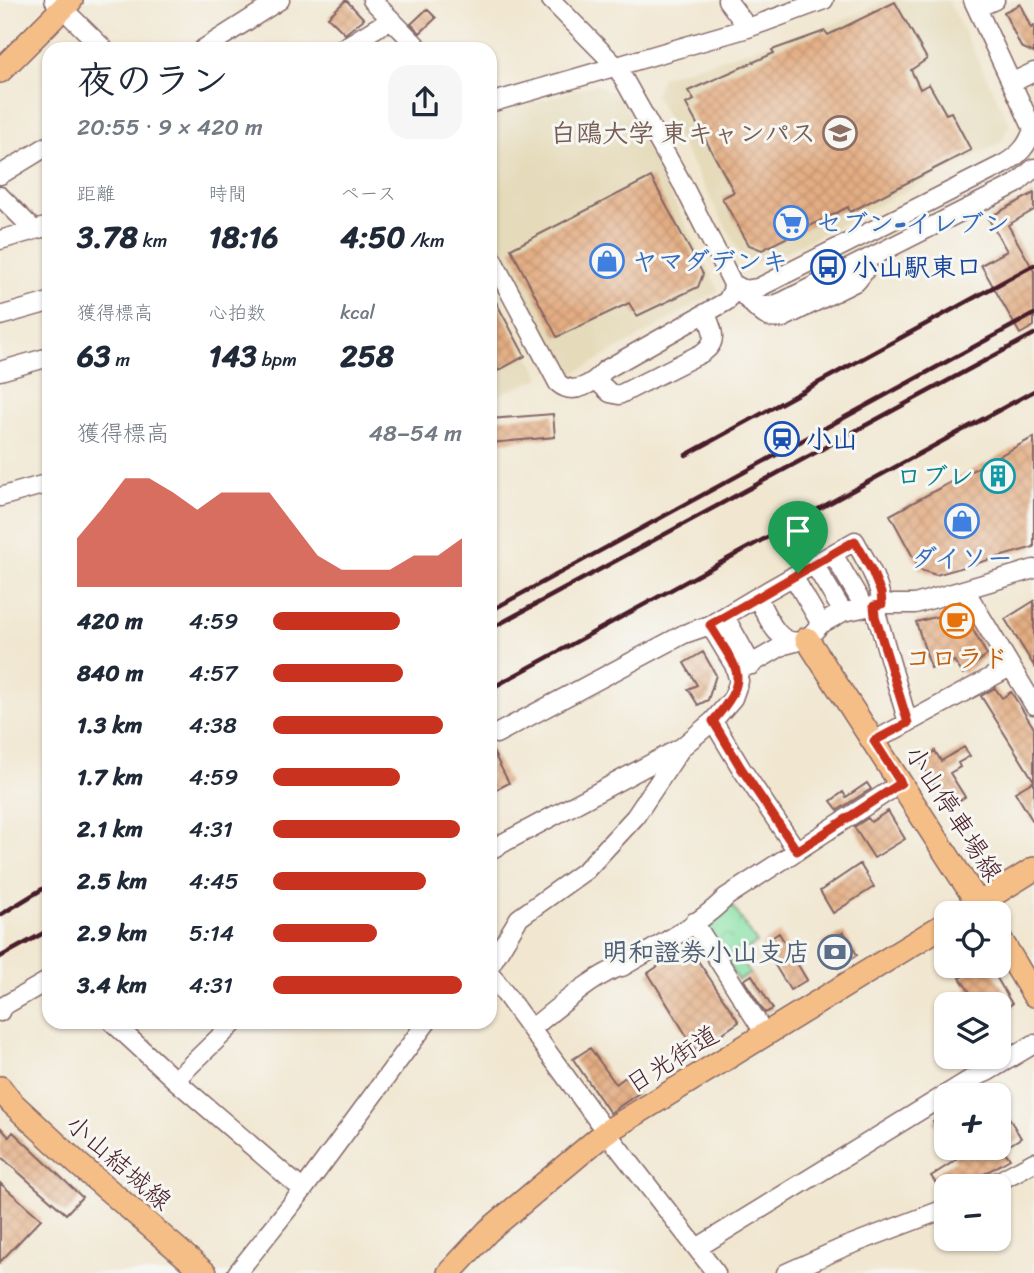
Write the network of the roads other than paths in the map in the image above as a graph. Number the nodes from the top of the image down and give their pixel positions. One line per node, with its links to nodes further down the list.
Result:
1 (372, 0): 9 (street)
2 (551, 0): 15 (street)
3 (727, 0): 10 (street)
4 (824, 0): 10 (street)
5 (995, 0): 8 (street)
6 (277, 1): 12 (street)
7 (62, 3): 11 (street); 16 (main road)
8 (975, 4): 18 (street)
9 (391, 19): 13 (street); 14 (street)
10 (748, 28): 15 (street)
11 (98, 42)
12 (220, 42)
13 (353, 42)
14 (413, 42)
15 (617, 67): 19 (street); 28 (street)
16 (0, 71)
17 (1034, 72): 18 (street)
18 (1013, 82): 20 (street)
19 (497, 101)
20 (1034, 130): 28 (street)
21 (42, 149): 23 (street)
22 (1034, 168): 28 (street)
23 (0, 175)
24 (0, 196): 25 (street)
25 (42, 228): 26 (street)
26 (0, 240)
27 (497, 268): 34 (street)
28 (733, 284): 30 (street)
29 (42, 304): 31 (street)
30 (706, 314): 34 (street); 34 (street)
31 (0, 316)
32 (42, 359): 33 (street)
33 (0, 371)
34 (596, 380)
35 (42, 485): 36 (street)
36 (0, 497)
37 (833, 554): 38 (street); 43 (street); 43 (street)
38 (814, 564): 40 (street); 44 (street)
39 (1034, 569): 41 (street)
40 (793, 576): 42 (street); 46 (street)
41 (965, 590): 43 (street); 48 (street)
42 (757, 597): 45 (street); 46 (street)
43 (872, 606): 44 (street); 51 (street)
44 (842, 612): 46 (street)
45 (717, 621): 47 (street); 52 (street)
46 (814, 631): 47 (street); 53 (main road, 小山停車場線)
47 (743, 665): 50 (street)
48 (1010, 667): 49 (street); 51 (street)
49 (1034, 705)
50 (713, 721): 54 (street); 57 (street)
51 (908, 723): 53 (street)
52 (497, 733)
53 (874, 741): 55 (main road, 小山停車場線)
54 (682, 747): 56 (street); 64 (street)
55 (901, 783): 57 (street); 59 (main road, 小山停車場線)
56 (497, 846)
57 (797, 851): 61 (street)
58 (1034, 869): 60 (main road)
59 (971, 901)
60 (989, 901)
61 (694, 922): 73 (street); 74 (street)
62 (934, 931): 74 (main road, 日光街道)
63 (1011, 957): 67 (main road)
64 (497, 962)
65 (497, 982): 73 (street)
66 (42, 984): 69 (street)
67 (1034, 995)
68 (42, 996): 69 (street)
69 (1, 1009)
70 (120, 1029): 76 (street)
71 (228, 1029): 76 (street)
72 (422, 1029): 81 (street)
73 (531, 1029): 78 (street)
74 (765, 1034): 78 (main road, 日光街道)
75 (1034, 1044): 83 (street)
76 (175, 1080): 81 (street)
77 (0, 1088): 84 (main road, 小山結城線)
78 (606, 1132): 83 (street); 86 (main road, 日光街道)
79 (1034, 1162): 80 (street)
80 (1011, 1175)
81 (303, 1190): 85 (street)
82 (934, 1214): 88 (street)
83 (697, 1248): 87 (street)
84 (205, 1273)
85 (237, 1273)
86 (449, 1273)
87 (716, 1273)
88 (786, 1273)

